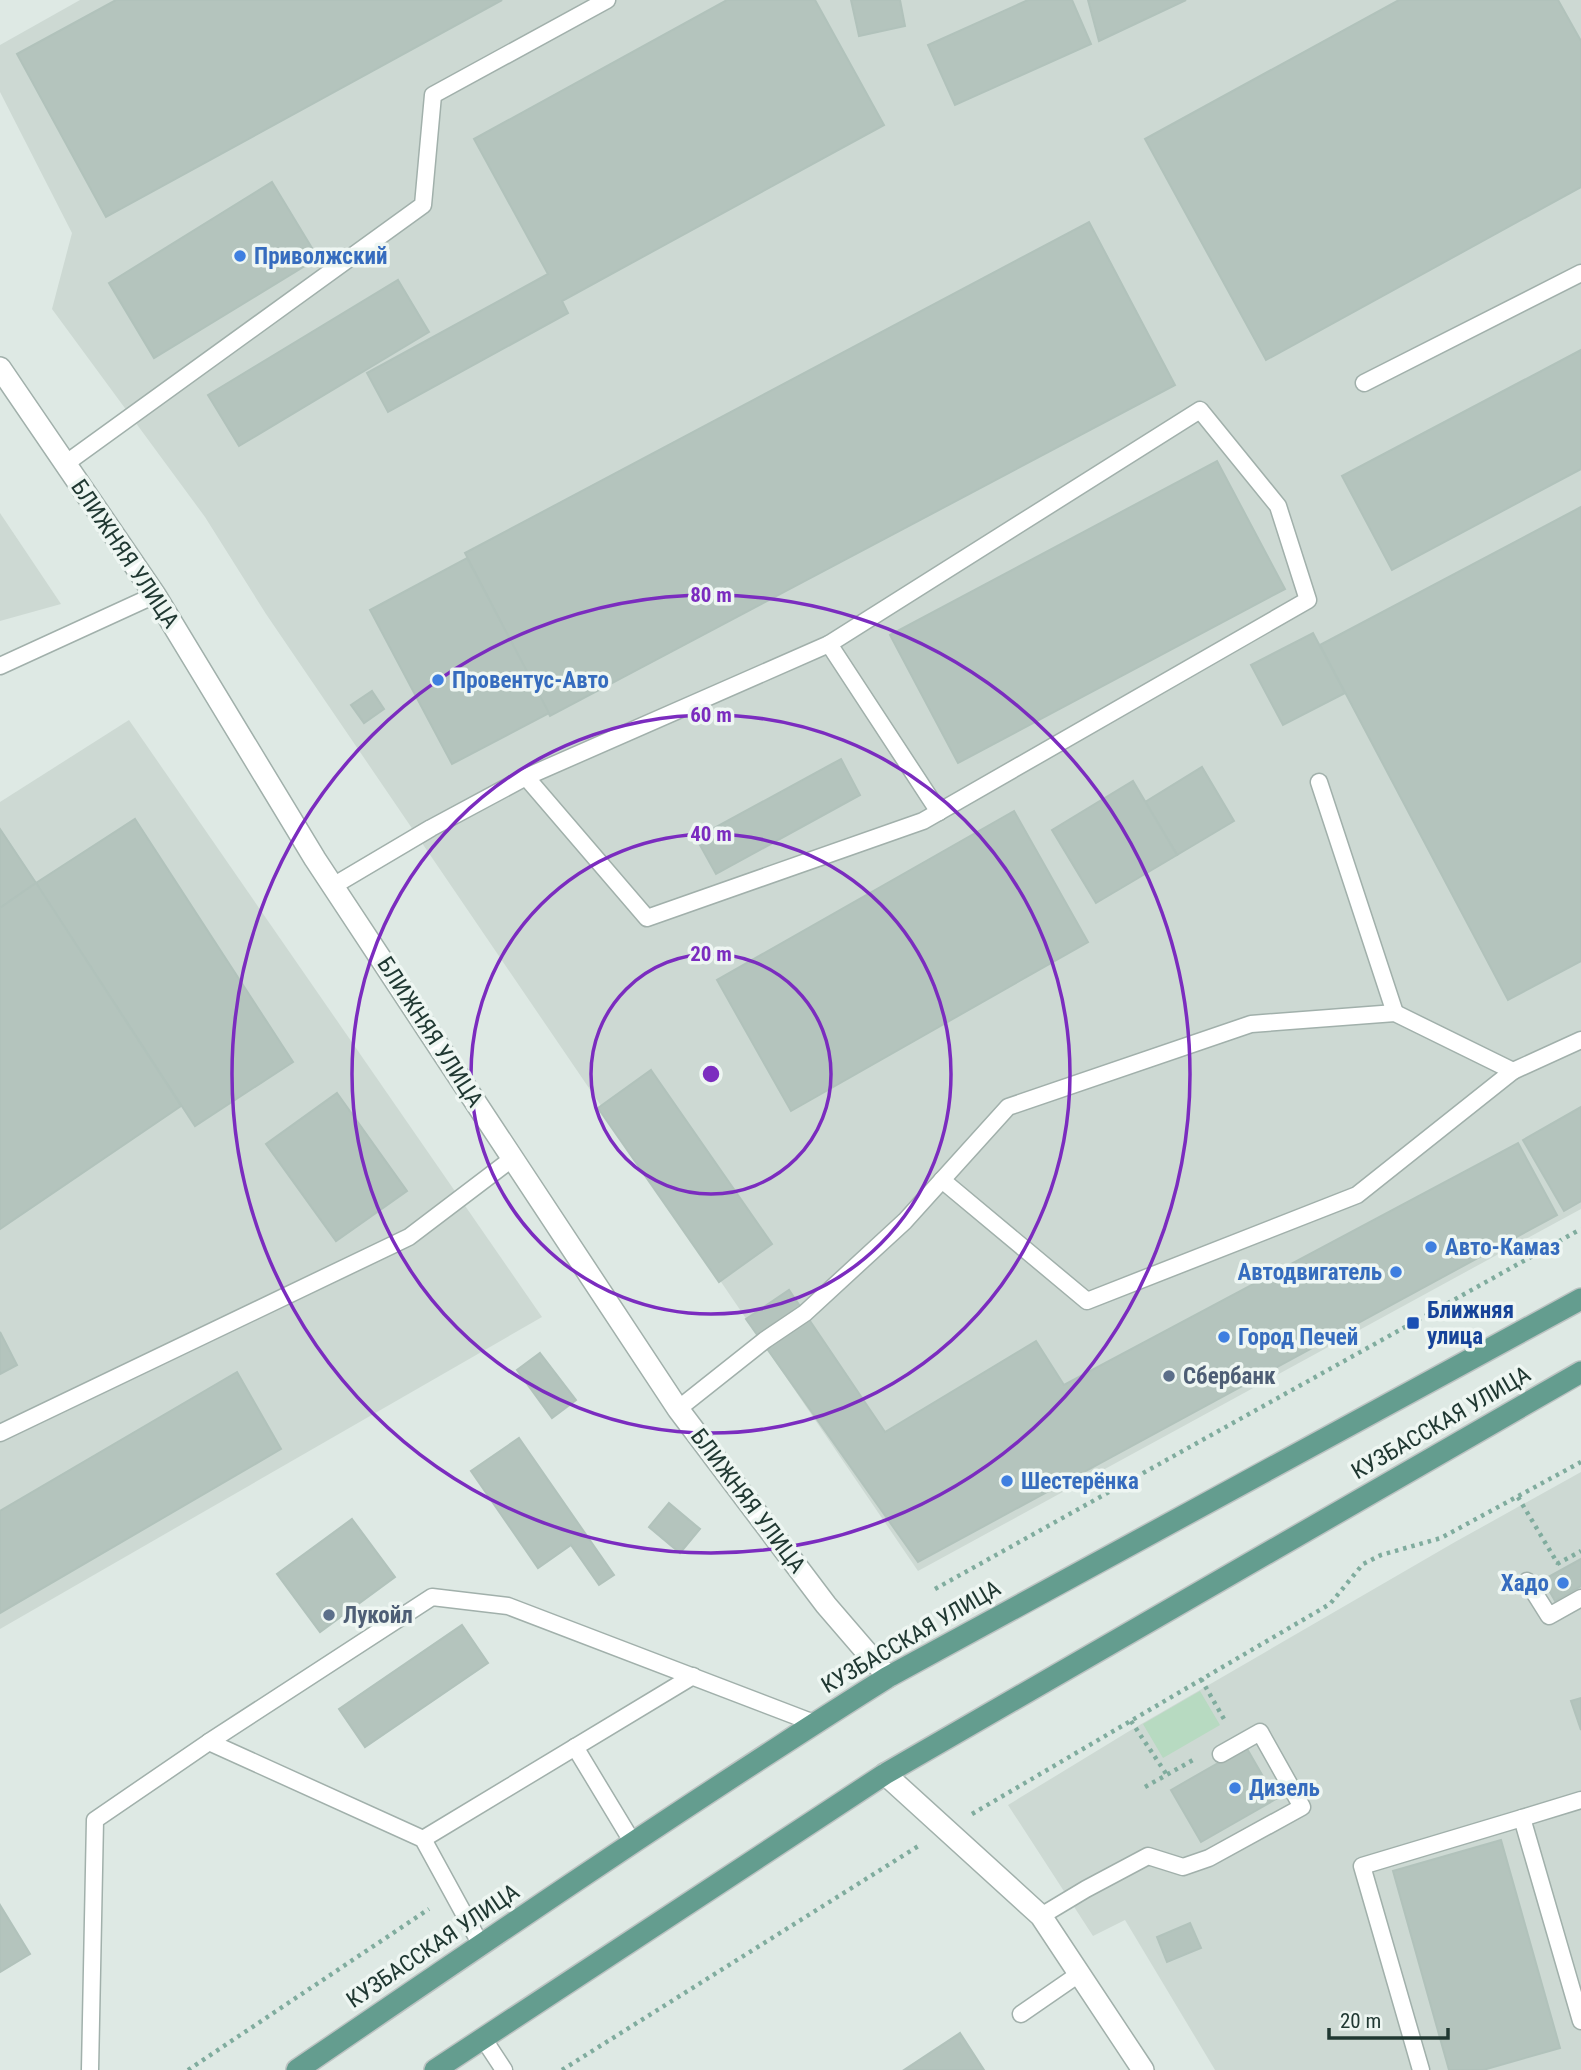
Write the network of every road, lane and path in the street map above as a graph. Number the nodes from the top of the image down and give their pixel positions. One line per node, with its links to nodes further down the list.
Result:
1 (607, 0): 5 (lane)
2 (1581, 273): 4 (lane)
3 (0, 368): 5 (street, БЛИЖНЯЯ УЛИЦА)
4 (1364, 383)
5 (65, 464): 6 (street, БЛИЖНЯЯ УЛИЦА)
6 (155, 595): 8 (lane); 12 (street, БЛИЖНЯЯ УЛИЦА)
7 (829, 644): 9 (lane); 11 (lane); 11 (lane)
8 (0, 666)
9 (526, 777): 11 (lane); 12 (lane)
10 (1319, 782): 13 (lane)
11 (939, 812)
12 (333, 886): 16 (street, БЛИЖНЯЯ УЛИЦА)
13 (1395, 1013): 15 (lane); 17 (lane)
14 (1581, 1040): 15 (lane)
15 (1513, 1071): 17 (lane)
16 (513, 1158): 21 (street, БЛИЖНЯЯ УЛИЦА); 22 (lane)
17 (942, 1180): 21 (lane)
18 (1581, 1229): 27 (path)
19 (1581, 1299): 30 (main road, КУЗБАССКАЯ УЛИЦА)
20 (1581, 1372): 38 (main road, КУЗБАССКАЯ УЛИЦА)
21 (678, 1409): 30 (street, БЛИЖНЯЯ УЛИЦА)
22 (0, 1433)
23 (1581, 1462): 24 (path)
24 (1518, 1497): 25 (path); 31 (path)
25 (1558, 1564)
26 (1527, 1581): 28 (lane)
27 (935, 1589)
28 (1581, 1598)
29 (693, 1676): 33 (lane); 35 (lane); 36 (lane)
30 (888, 1677): 33 (main road, КУЗБАССКАЯ УЛИЦА)
31 (1201, 1679): 32 (path); 34 (path)
32 (1131, 1721): 39 (path); 43 (path)
33 (814, 1723): 45 (main road, КУЗБАССКАЯ УЛИЦА)
34 (1237, 1740): 37 (lane); 39 (path); 47 (lane)
35 (209, 1742): 44 (lane); 53 (lane)
36 (575, 1747): 44 (lane); 45 (lane)
37 (1221, 1754)
38 (885, 1774): 43 (street); 52 (main road, КУЗБАССКАЯ УЛИЦА)
39 (1167, 1775): 40 (path)
40 (1145, 1787)
41 (1581, 1800): 42 (lane)
42 (1522, 1818): 51 (lane); 60 (lane)
43 (946, 1829): 47 (street); 58 (path)
44 (423, 1839): 46 (lane)
45 (633, 1843): 48 (main road, КУЗБАССКАЯ УЛИЦА)
46 (453, 1894): 48 (lane); 54 (path)
47 (1041, 1916): 49 (street)
48 (481, 1945): 55 (main road, КУЗБАССКАЯ УЛИЦА)
49 (1079, 1974): 50 (lane); 59 (street)
50 (1021, 2014)
51 (1581, 2021)
52 (483, 2038): 56 (main road, КУЗБАССКАЯ УЛИЦА); 57 (lane)
53 (90, 2070)
54 (188, 2070)
55 (297, 2070)
56 (435, 2070)
57 (504, 2070)
58 (562, 2070)
59 (1143, 2070)
60 (1421, 2070)

